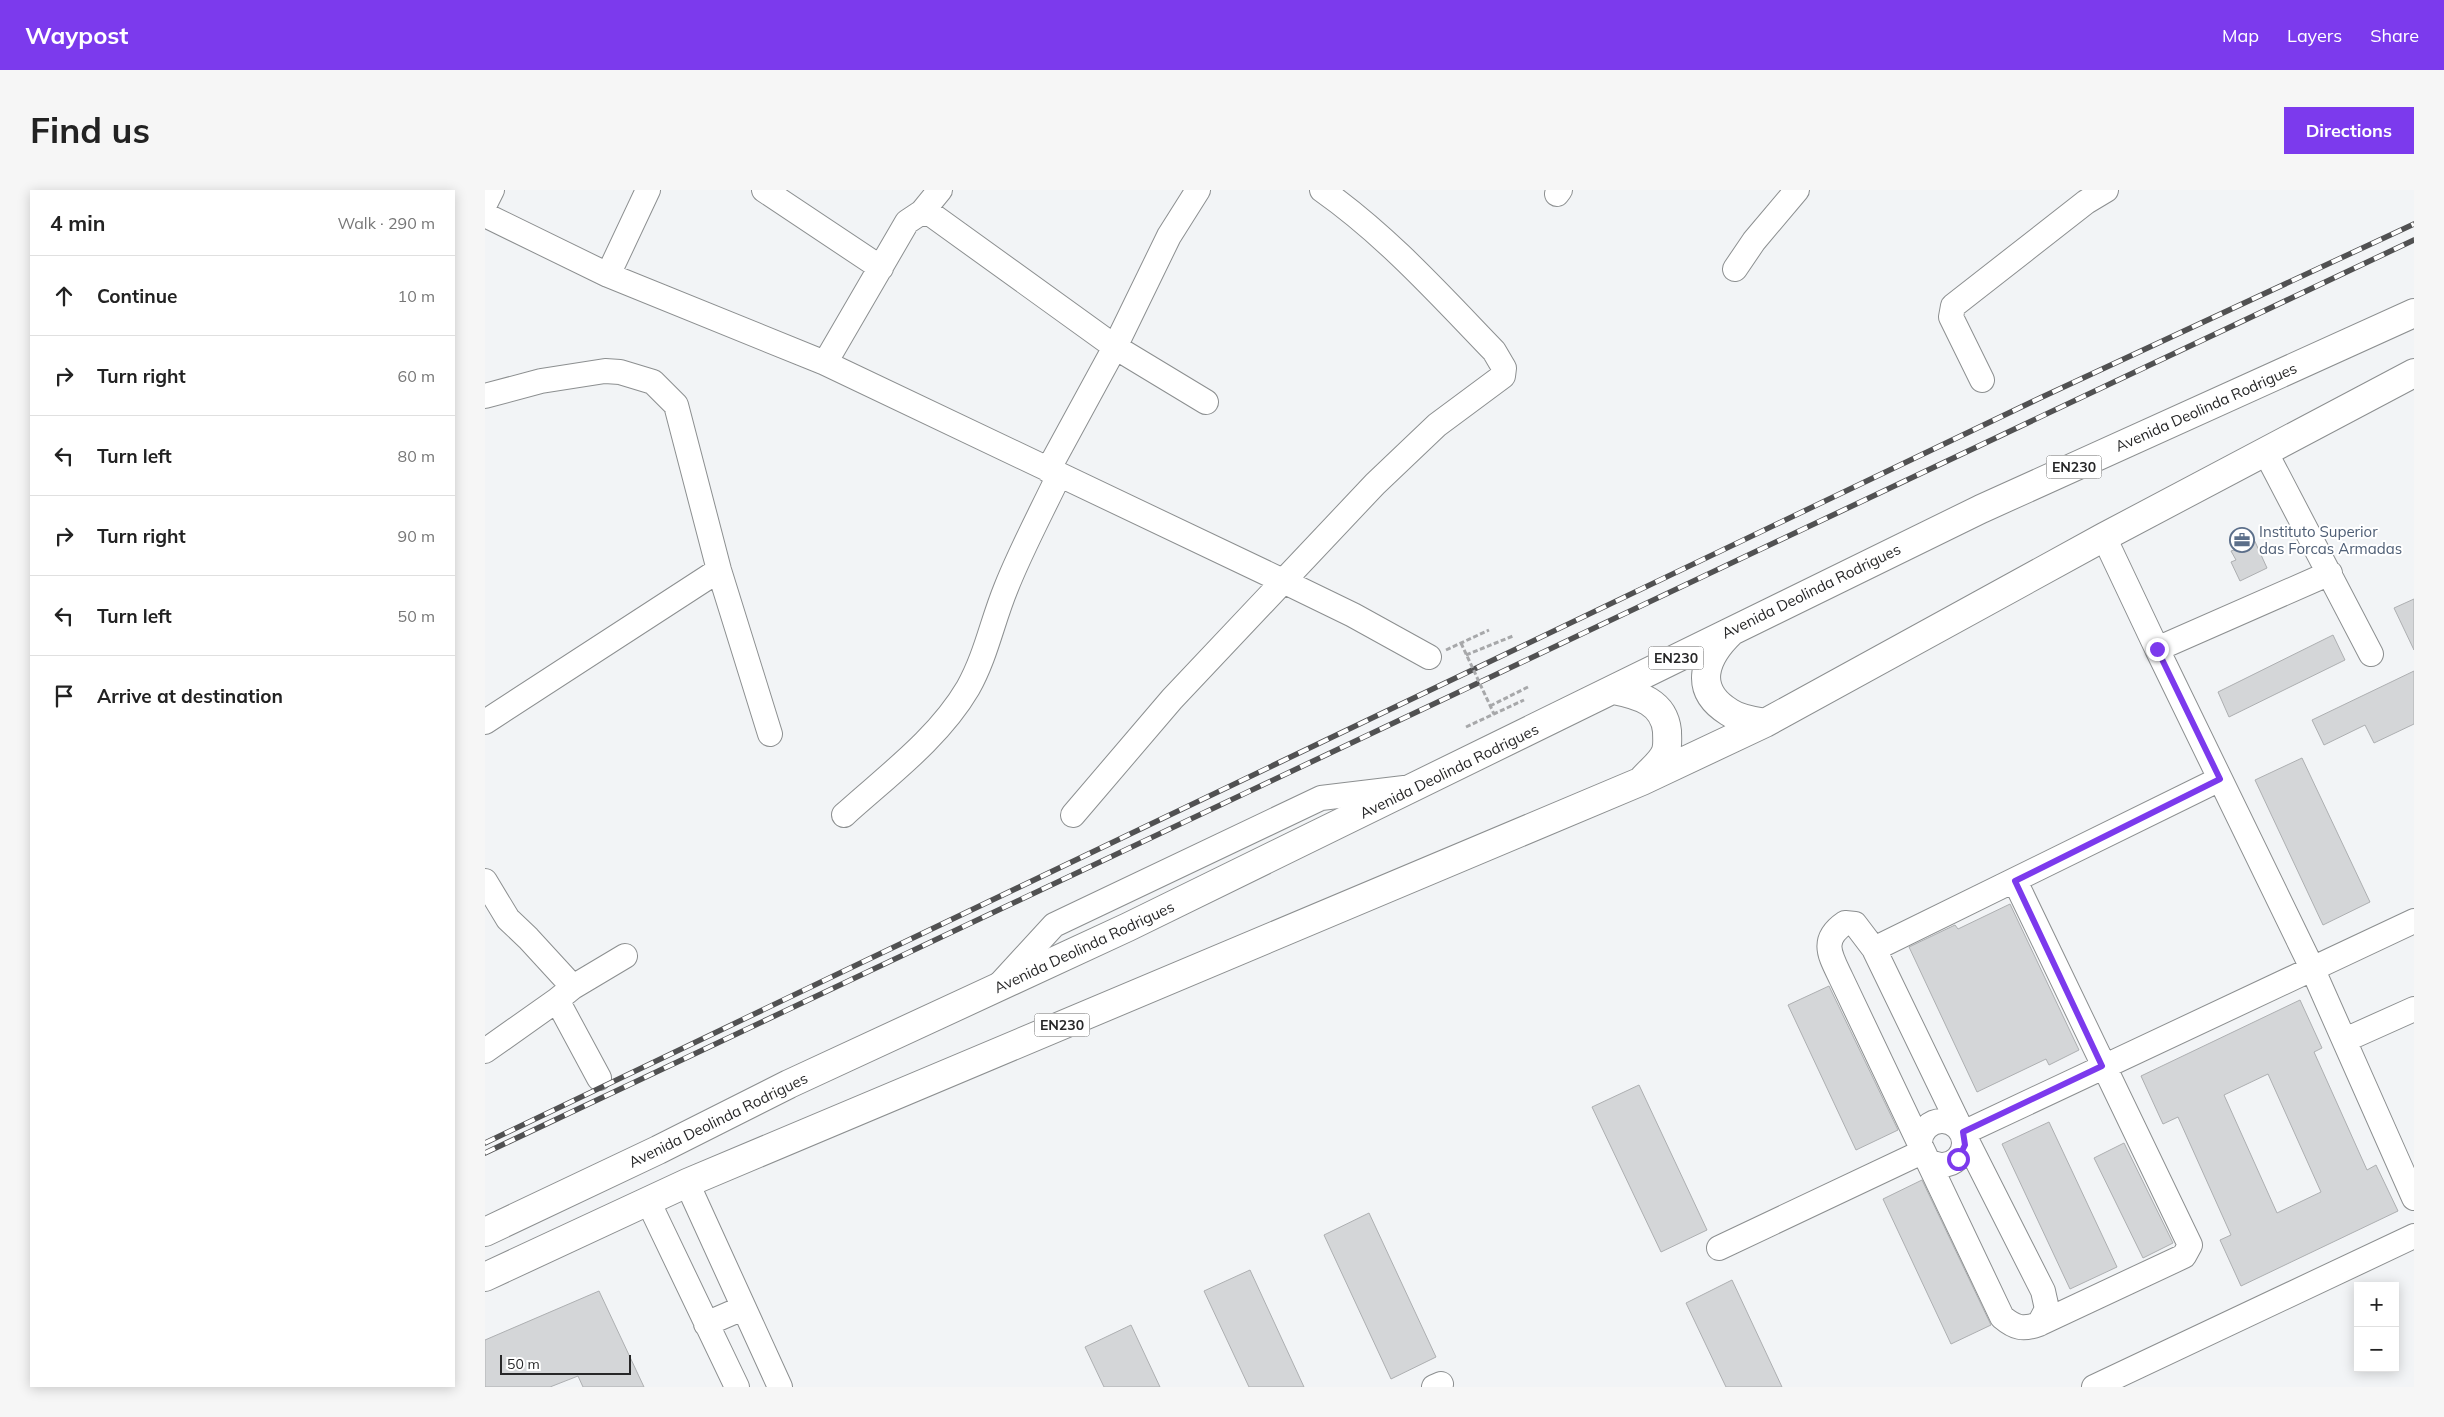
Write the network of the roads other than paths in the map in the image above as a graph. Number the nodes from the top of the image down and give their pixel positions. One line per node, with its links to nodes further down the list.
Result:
1 (492, 190): 9 (street)
2 (648, 190): 14 (street)
3 (764, 190): 12 (street)
4 (940, 190): 10 (street)
5 (1198, 190): 16 (street)
6 (1322, 190): 27 (street)
7 (1797, 190): 13 (street)
8 (2106, 190): 19 (street)
9 (485, 204)
10 (922, 212): 12 (street); 16 (street)
11 (485, 215): 14 (street)
12 (881, 268): 17 (street)
13 (1735, 269)
14 (608, 275): 17 (street)
15 (2414, 313): 28 (highway, Avenida Deolinda Rodrigues / EN230)
16 (1115, 347): 21 (street); 23 (street)
17 (825, 363): 23 (street)
18 (2414, 373): 22 (highway, EN230)
19 (1982, 380)
20 (485, 396): 25 (street)
21 (1206, 402)
22 (2266, 452): 24 (highway, EN230); 26 (street)
23 (1054, 472): 27 (street); 38 (street)
24 (2104, 537): 29 (street); 34 (highway, EN230)
25 (719, 570): 33 (street); 35 (street)
26 (2330, 573): 29 (street); 30 (street)
27 (1283, 581): 31 (street); 39 (street)
28 (1737, 626): 32 (highway, Avenida Deolinda Rodrigues / EN230); 34 (highway)
29 (2157, 649): 36 (street)
30 (2371, 654)
31 (1429, 658)
32 (1614, 690): 37 (highway); 57 (highway, Avenida Deolinda Rodrigues / EN230)
33 (485, 722)
34 (1765, 723): 37 (highway, EN230)
35 (770, 734)
36 (2220, 779): 41 (street); 45 (street)
37 (1642, 781): 54 (highway, EN230)
38 (844, 815)
39 (1073, 816)
40 (485, 881): 46 (street)
41 (2015, 881): 43 (street); 50 (street)
42 (2414, 921): 45 (street)
43 (1874, 949): 52 (street); 53 (street)
44 (625, 956): 46 (street)
45 (2313, 970): 48 (street); 50 (street)
46 (565, 993): 49 (street); 51 (street)
47 (2414, 1009): 48 (street)
48 (2345, 1040): 55 (street)
49 (485, 1051)
50 (2102, 1066): 52 (street); 63 (street)
51 (599, 1078)
52 (1963, 1132): 53 (street); 53 (street); 63 (street)
53 (1922, 1152): 59 (street); 63 (street)
54 (687, 1183): 56 (highway, EN230); 61 (street)
55 (2414, 1198)
56 (648, 1201): 60 (highway, EN230); 62 (street)
57 (485, 1232)
58 (2414, 1236): 66 (street)
59 (1719, 1248)
60 (485, 1277)
61 (743, 1308): 62 (street); 65 (street)
62 (706, 1324): 64 (street)
63 (2039, 1324)
64 (737, 1387)
65 (780, 1387)
66 (2095, 1387)

